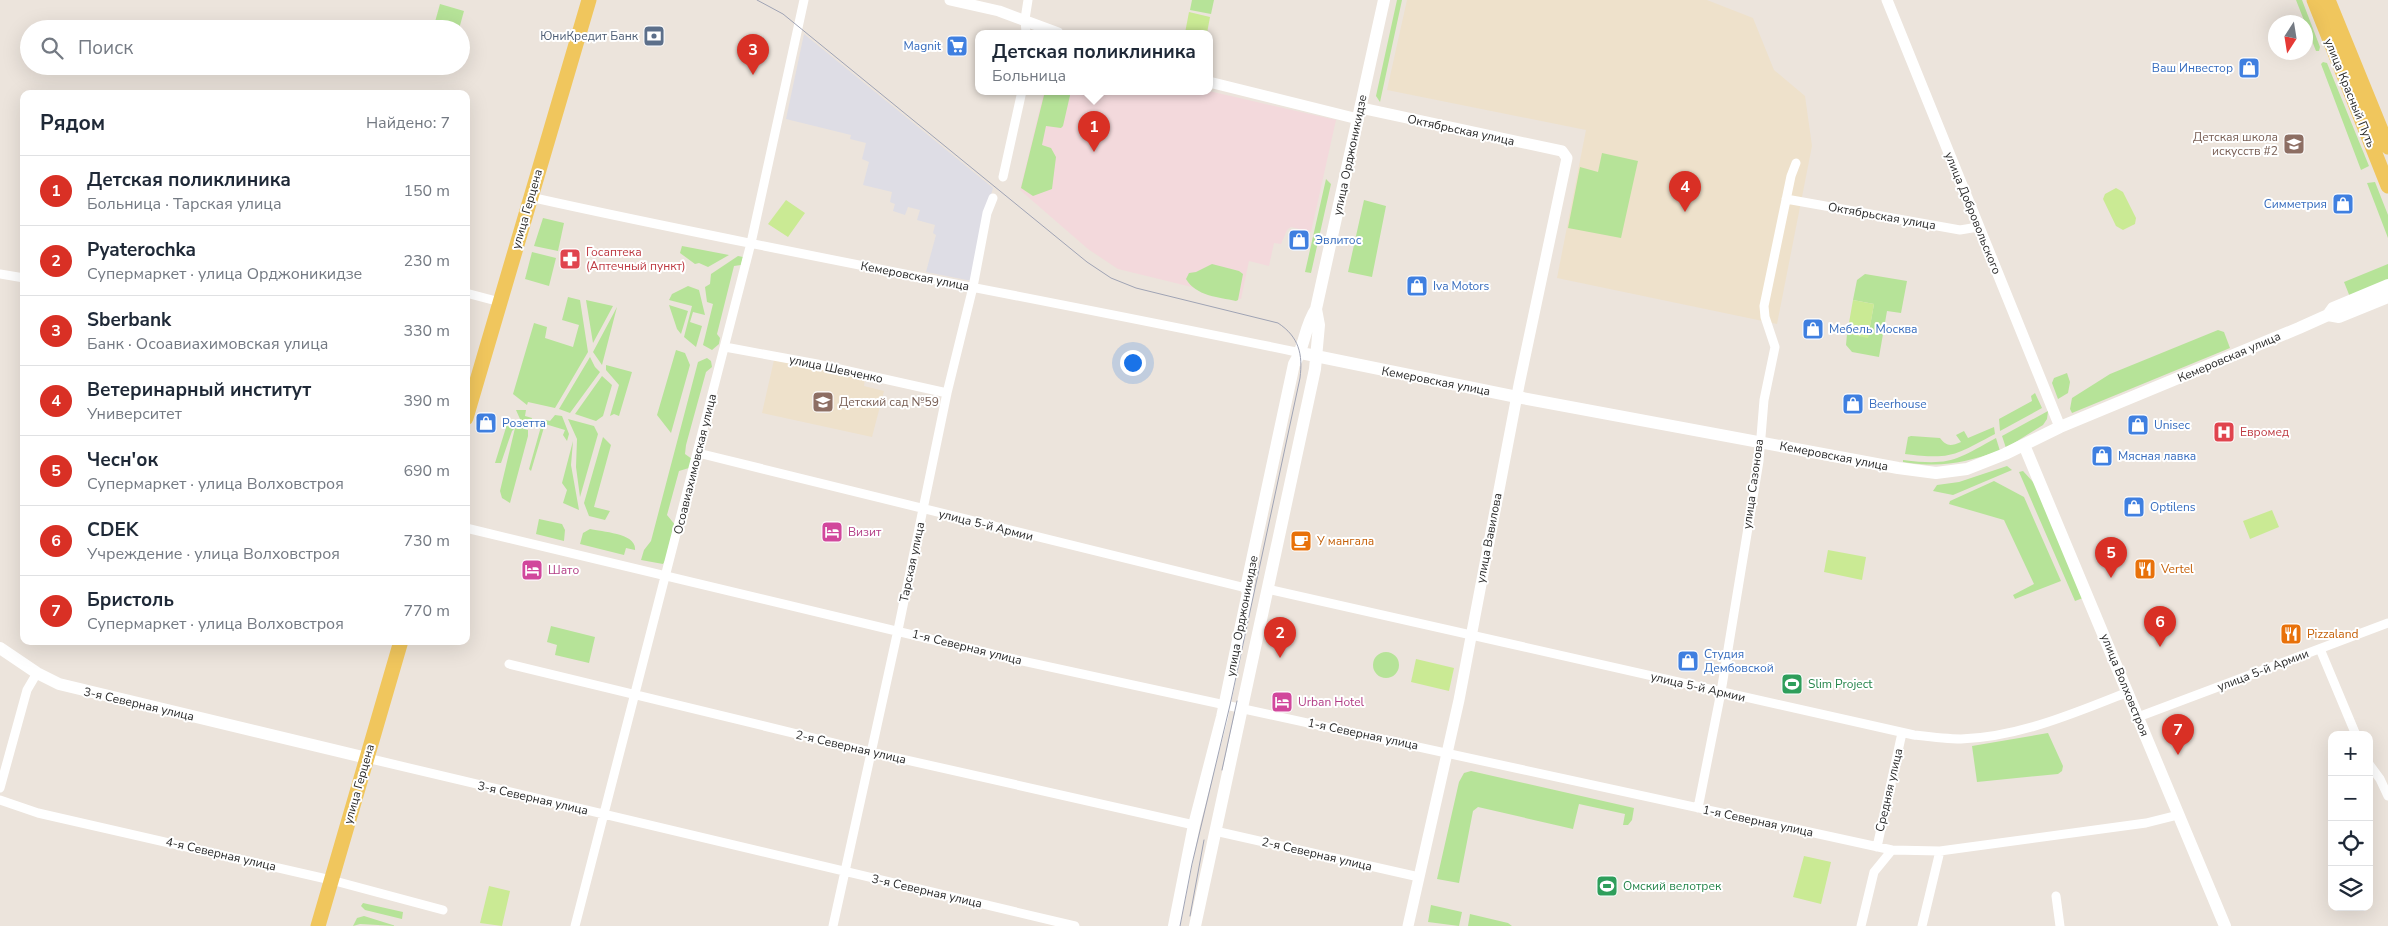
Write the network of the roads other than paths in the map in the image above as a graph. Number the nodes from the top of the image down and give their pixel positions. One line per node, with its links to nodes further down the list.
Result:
1 (589, 0): 20 (main road, улица Герцена)
2 (804, 0): 24 (street, Осоавиахимовская улица)
3 (950, 0): 9 (street)
4 (1028, 0): 9 (street)
5 (1384, 0): 14 (main road, улица Орджоникидзе)
6 (1887, 0): 23 (street, улица Добровольского)
7 (2314, 0): 19 (main road, улица Красный Путь)
8 (2328, 0): 15 (main road, улица Красный Путь)
9 (1024, 19): 10 (street); 11 (street)
10 (1026, 30)
11 (1051, 30)
12 (1213, 83): 14 (street, Октябрьская улица)
13 (1021, 95): 18 (street)
14 (1359, 113): 16 (street, Октябрьская улица); 32 (main road, улица Орджоникидзе)
15 (2388, 147)
16 (1562, 151): 38 (street, улица Вавилова)
17 (1796, 164): 22 (street, улица Сазонова)
18 (1003, 177)
19 (2388, 186)
20 (530, 197): 24 (street, Кемеровская улица); 31 (main road, улица Герцена)
21 (992, 198): 28 (street, Тарская улица)
22 (1786, 199): 23 (street, Октябрьская улица); 41 (street, улица Сазонова)
23 (1978, 227): 40 (street, улица Добровольского)
24 (751, 243): 28 (street, Кемеровская улица); 34 (street, Осоавиахимовская улица)
25 (0, 274): 26 (street)
26 (20, 277)
27 (2388, 285): 33 (main road, Кемеровская улица)
28 (973, 286): 35 (street, Кемеровская улица); 37 (street, Тарская улица)
29 (470, 294): 31 (street)
30 (2388, 297): 33 (main road, Кемеровская улица)
31 (500, 302): 39 (main road, улица Герцена)
32 (1316, 309): 35 (main road, улица Орджоникидзе); 36 (main road, улица Орджоникидзе)
33 (2328, 315): 40 (main road, Кемеровская улица)
34 (724, 347): 37 (street, улица Шевченко); 43 (street, Осоавиахимовская улица)
35 (1301, 353): 36 (main road, Кемеровская улица); 47 (main road, улица Орджоникидзе)
36 (1316, 356): 38 (main road, Кемеровская улица); 48 (main road, улица Орджоникидзе)
37 (946, 393): 44 (street, Тарская улица)
38 (1517, 397): 41 (main road, Кемеровская улица); 51 (street, улица Вавилова)
39 (470, 404)
40 (2060, 427): 42 (main road, Кемеровская улица)
41 (1761, 442): 42 (main road, Кемеровская улица); 57 (street, улица Сазонова)
42 (2024, 445): 58 (main road, улица Волховстроя)
43 (698, 454): 44 (street, улица 5-й Армии); 46 (street, Осоавиахимовская улица)
44 (923, 510): 47 (street, улица 5-й Армии); 50 (street, Тарская улица)
45 (470, 529): 46 (street, 1-я Северная улица)
46 (666, 576): 50 (street, 1-я Северная улица); 59 (street, Осоавиахимовская улица)
47 (1246, 588): 60 (main road, улица Орджоникидзе)
48 (1267, 589): 51 (street, улица 5-й Армии); 61 (main road, улица Орджоникидзе)
49 (2388, 624): 54 (street, улица 5-й Армии)
50 (898, 630): 60 (street, 1-я Северная улица); 65 (street, Тарская улица)
51 (1471, 636): 57 (street, улица 5-й Армии); 66 (street, улица Вавилова)
52 (400, 645): 67 (main road, улица Герцена)
53 (0, 648): 56 (main road, 3-я Северная улица)
54 (2320, 649): 62 (street, улица 5-й Армии); 63 (street)
55 (509, 664): 59 (street, 2-я Северная улица)
56 (37, 674): 67 (main road, 3-я Северная улица); 69 (street)
57 (1721, 692): 64 (street, улица 5-й Армии); 72 (street, улица Сазонова)
58 (2128, 692): 62 (main road, улица Волховстроя); 64 (street, улица 5-й Армии)
59 (634, 696): 65 (street, 2-я Северная улица); 73 (street, Осоавиахимовская улица)
60 (1224, 704): 61 (street, 1-я Северная улица); 75 (main road, улица Орджоникидзе)
61 (1242, 707): 66 (street, 1-я Северная улица); 76 (main road, улица Орджоникидзе)
62 (2138, 718): 74 (main road, улица Волховстроя)
63 (2354, 731)
64 (1902, 733): 77 (street, Средняя улица)
65 (871, 752): 75 (street, 2-я Северная улица); 80 (street, Тарская улица)
66 (1447, 752): 72 (street, 1-я Северная улица); 81 (street, улица Вавилова)
67 (367, 758): 73 (street, 3-я Северная улица); 82 (main road, улица Герцена)
68 (2373, 769): 70 (street)
69 (0, 788)
70 (2388, 796)
71 (0, 800): 82 (street, 4-я Северная улица)
72 (1698, 808): 77 (street, 1-я Северная улица)
73 (604, 814): 80 (street, 3-я Северная улица); 86 (street, Осоавиахимовская улица)
74 (2178, 815): 79 (street, 1-я Северная улица); 95 (main road, улица Волховстроя)
75 (1194, 825): 89 (main road, улица Орджоникидзе)
76 (1215, 831): 81 (street, 2-я Северная улица); 90 (main road, улица Орджоникидзе)
77 (1877, 847): 78 (street, 1-я Северная улица)
78 (1892, 850): 79 (street, 1-я Северная улица); 92 (street, Средняя улица)
79 (1940, 851): 93 (street)
80 (845, 872): 87 (street, Тарская улица); 88 (street, 3-я Северная улица)
81 (1419, 877): 91 (street, улица Вавилова)
82 (331, 880): 84 (street, 4-я Северная улица); 85 (main road, улица Герцена)
83 (2056, 896): 94 (street)
84 (443, 910)
85 (318, 926)
86 (575, 926)
87 (832, 926)
88 (1075, 926)
89 (1174, 926)
90 (1195, 926)
91 (1408, 926)
92 (1861, 926)
93 (1922, 926)
94 (2060, 926)
95 (2225, 926)

